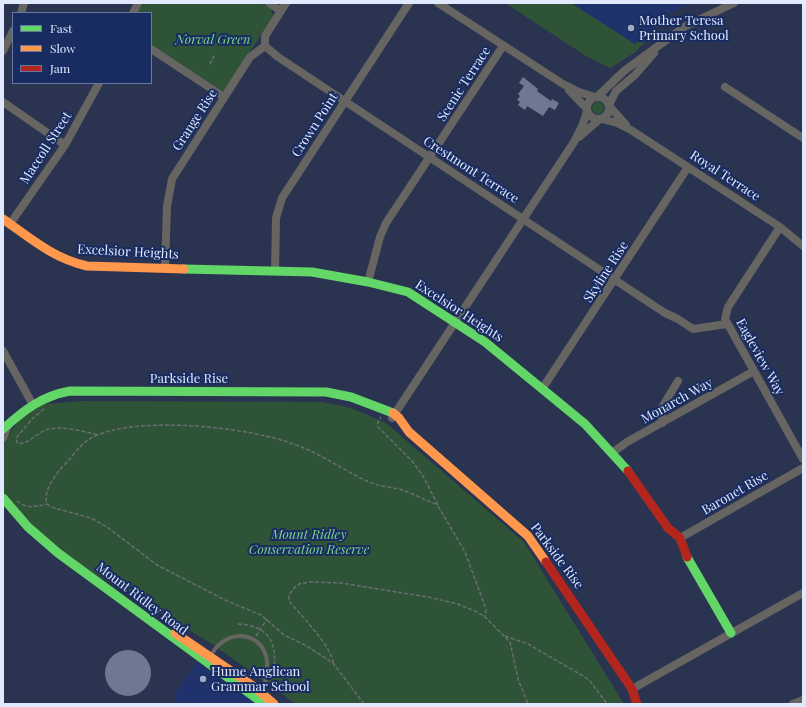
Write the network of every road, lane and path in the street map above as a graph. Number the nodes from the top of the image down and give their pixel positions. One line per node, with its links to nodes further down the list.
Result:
1 (138, 3): 8 (street)
2 (268, 3): 7 (street)
3 (286, 3): 7 (street)
4 (409, 3): 22 (street, Crown Point)
5 (438, 3): 11 (street)
6 (734, 3): 12 (street)
7 (281, 11): 10 (street)
8 (134, 12)
9 (12, 33): 14 (street)
10 (265, 46): 20 (street, Grange Rise); 22 (street, Crestmont Terrace)
11 (503, 46): 18 (street); 31 (street, Scenic Terrace)
12 (660, 46): 21 (street); 24 (street)
13 (152, 50): 20 (street)
14 (3, 52)
15 (214, 56): 16 (path)
16 (210, 64)
17 (98, 84): 30 (street, Maccoll Street)
18 (563, 84): 21 (street); 25 (street)
19 (724, 87): 28 (street)
20 (224, 97): 37 (street, Grange Rise)
21 (596, 97): 24 (street); 25 (street)
22 (345, 101): 31 (street, Crestmont Terrace); 38 (street, Crown Point)
23 (3, 102): 30 (street)
24 (609, 105): 26 (street); 27 (street, Royal Terrace)
25 (587, 110): 26 (street); 29 (street)
26 (601, 119): 27 (street, Royal Terrace); 29 (street)
27 (631, 130): 32 (street, Royal Terrace)
28 (803, 138)
29 (574, 142): 33 (street)
30 (65, 145): 34 (street, Maccoll Street)
31 (431, 157): 33 (street, Crestmont Terrace); 40 (street, Scenic Terrace)
32 (688, 167): 35 (street, Royal Terrace); 39 (street, Skyline Rise)
33 (524, 218): 39 (street, Crestmont Terrace); 41 (street)
34 (6, 222): 37 (street, Excelsior Heights)
35 (780, 227): 36 (street, Royal Terrace); 42 (street, Eagleview Way)
36 (803, 246)
37 (165, 268): 38 (street, Excelsior Heights)
38 (275, 271): 40 (street, Excelsior Heights)
39 (616, 279): 42 (street, Crestmont Terrace); 46 (street, Skyline Rise)
40 (368, 282): 41 (street, Excelsior Heights)
41 (456, 322): 46 (street, Excelsior Heights); 52 (street)
42 (727, 324): 44 (street, Eagleview Way)
43 (3, 351): 48 (street)
44 (754, 371): 53 (street, Monarch Way); 58 (street, Eagleview Way)
45 (678, 381): 53 (street)
46 (542, 389): 57 (street, Excelsior Heights)
47 (42, 405): 55 (path)
48 (35, 406): 49 (street, Parkside Rise); 50 (street, Parkside Rise); 50 (path)
49 (375, 407): 51 (street, Parkside Rise); 52 (street, Parkside Rise)
50 (24, 409): 54 (street, Parkside Rise)
51 (384, 413): 52 (street, Parkside Rise); 63 (path)
52 (394, 416): 76 (street, Parkside Rise)
53 (662, 423): 57 (street, Monarch Way)
54 (6, 426): 56 (street, Parkside Rise)
55 (98, 435): 62 (path); 63 (path)
56 (3, 438)
57 (612, 453): 65 (street, Excelsior Heights)
58 (803, 460)
59 (803, 468): 65 (street, Baronet Rise)
60 (13, 497): 62 (path)
61 (3, 498): 64 (street, Mount Ridley Road)
62 (47, 504): 68 (path)
63 (438, 506): 67 (path)
64 (6, 507): 69 (street, Mount Ridley Road)
65 (680, 538): 70 (street, Excelsior Heights)
66 (803, 593): 70 (street)
67 (485, 617): 71 (path); 74 (path)
68 (267, 619): 72 (path); 74 (path)
69 (156, 624): 73 (street); 75 (street, Mount Ridley Road)
70 (731, 633): 76 (street)
71 (505, 636): 82 (path); 83 (path)
72 (256, 637)
73 (210, 656): 75 (lane); 77 (street); 77 (lane)
74 (333, 663): 81 (path)
75 (212, 667): 79 (street, Mount Ridley Road)
76 (632, 689): 84 (street, Parkside Rise)
77 (263, 694): 80 (street)
78 (803, 700): 85 (street)
79 (264, 704)
80 (274, 704)
81 (364, 704)
82 (528, 704)
83 (608, 704)
84 (637, 704)
85 (793, 704)

